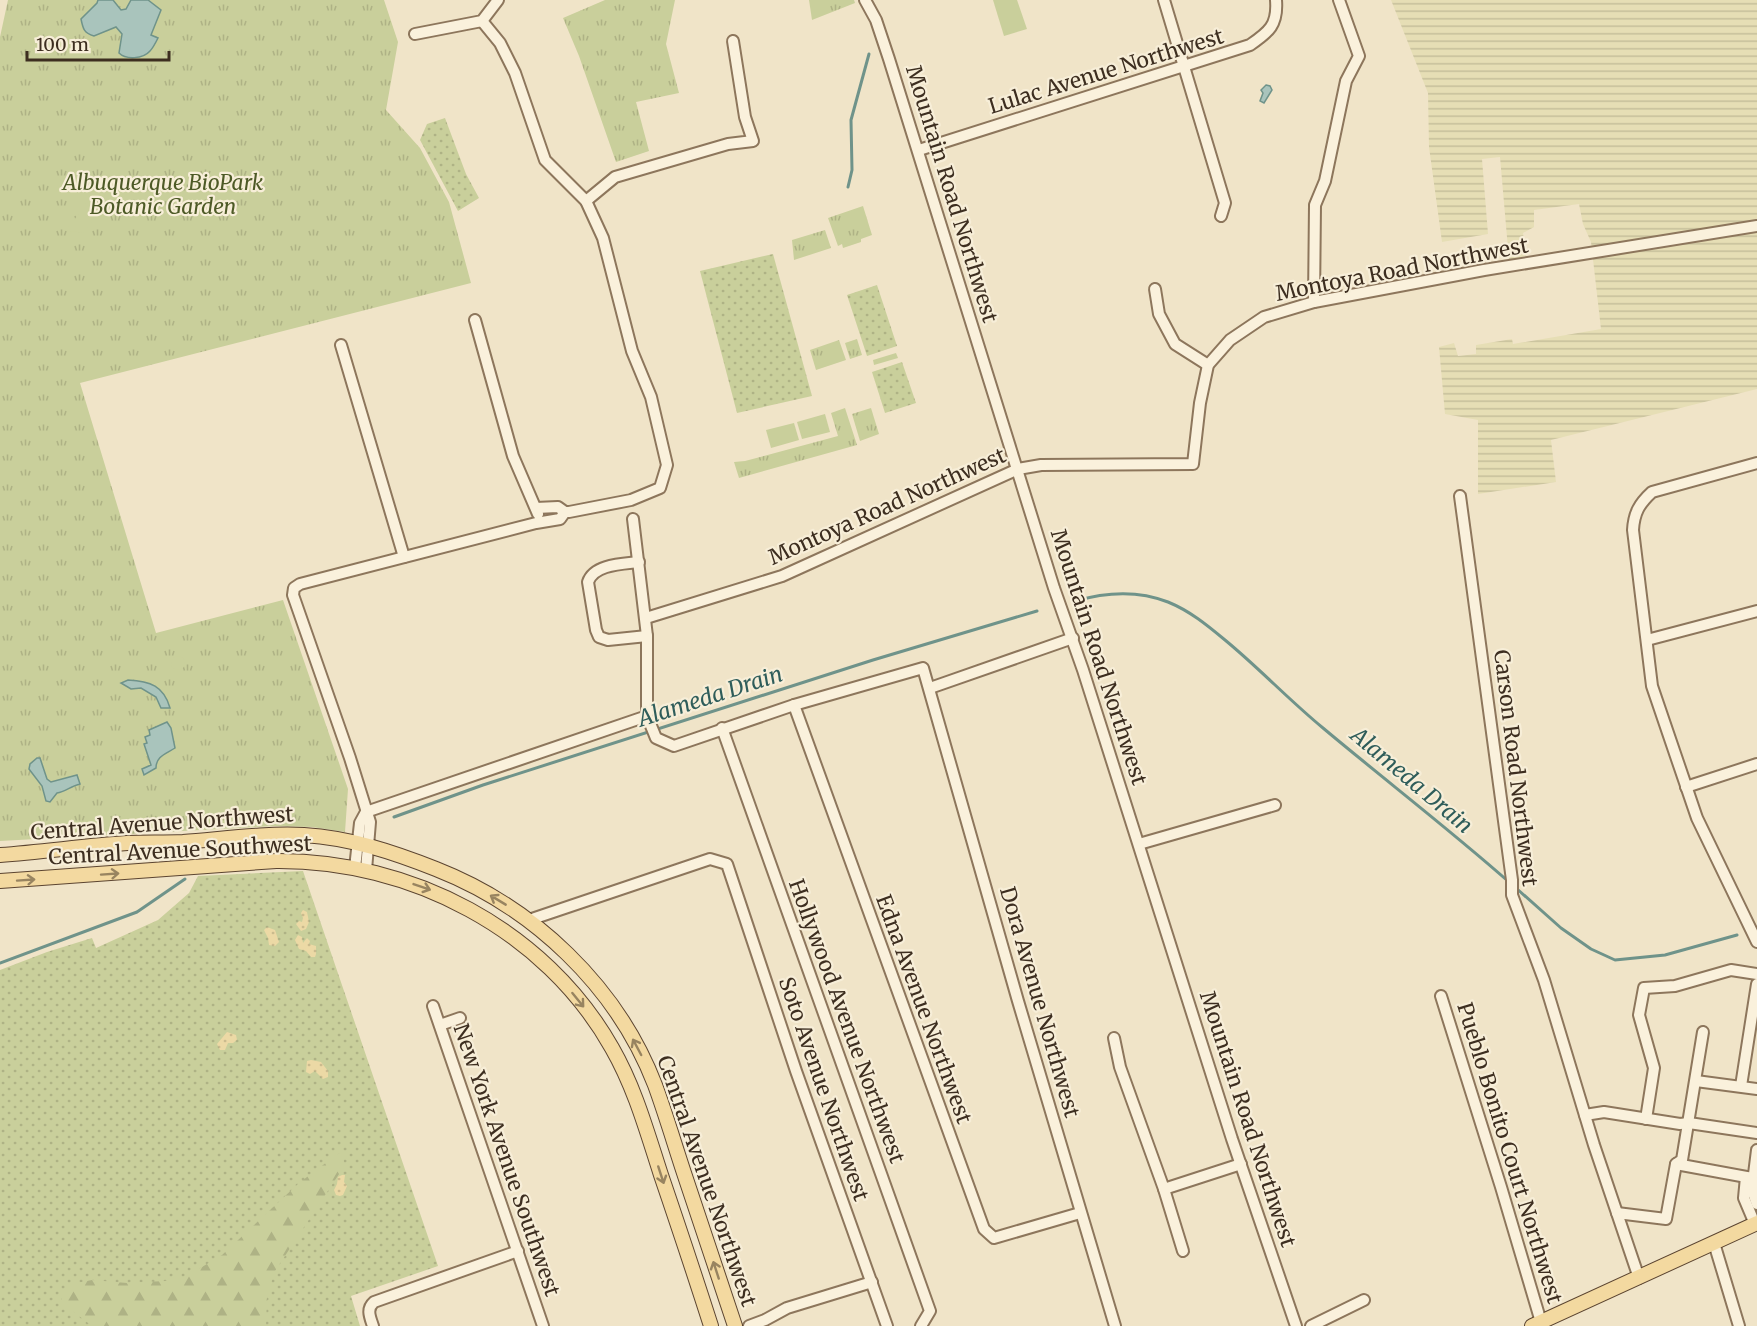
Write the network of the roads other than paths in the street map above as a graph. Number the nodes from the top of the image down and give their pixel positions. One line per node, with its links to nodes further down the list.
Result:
1 (498, 0): 6 (street)
2 (866, 0): 10 (street, Mountain Road Northwest)
3 (1164, 0): 9 (street)
4 (1276, 0): 9 (street, Lulac Avenue Northwest)
5 (1339, 0): 15 (street)
6 (482, 21): 7 (street); 11 (street)
7 (415, 34)
8 (733, 41): 11 (street)
9 (1184, 67): 10 (street, Lulac Avenue Northwest); 12 (street)
10 (919, 150): 20 (street, Mountain Road Northwest)
11 (586, 201): 23 (street)
12 (1221, 216)
13 (1757, 226): 15 (street, Montoya Road Northwest)
14 (1155, 289): 18 (street)
15 (1314, 302): 18 (street, Montoya Road Northwest)
16 (475, 320): 22 (street)
17 (340, 345): 26 (street)
18 (1208, 364): 20 (street, Montoya Road Northwest)
19 (1757, 463): 32 (street)
20 (1018, 468): 29 (street, Montoya Road Northwest); 31 (street, Mountain Road Northwest)
21 (1460, 496): 59 (street, Carson Road Northwest)
22 (536, 508): 23 (street); 25 (street)
23 (565, 512): 25 (street)
24 (633, 519): 27 (street)
25 (536, 523): 26 (street)
26 (404, 557): 40 (street)
27 (639, 562): 29 (street); 30 (street)
28 (1757, 611): 32 (street)
29 (646, 618): 30 (street)
30 (647, 636): 35 (street)
31 (1073, 638): 33 (street); 42 (street, Mountain Road Northwest)
32 (1647, 640): 38 (street)
33 (930, 688): 34 (street); 69 (street, Dora Avenue Northwest)
34 (794, 705): 36 (street); 69 (street, Edna Avenue Northwest)
35 (648, 719): 36 (street); 40 (street)
36 (722, 728): 85 (street, Hollywood Avenue Northwest)
37 (1757, 764): 38 (street)
38 (1686, 787): 47 (street)
39 (1275, 806): 42 (street)
40 (366, 812): 41 (street)
41 (363, 844): 43 (main road, Central Avenue Northwest); 44 (street); 46 (main road, Central Avenue Northwest, one-way to 41)
42 (1139, 844): 64 (street, Mountain Road Northwest)
43 (0, 855)
44 (361, 869): 45 (main road, Central Avenue Southwest, one-way to 44); 81 (main road, Central Avenue Southwest, one-way to 81)
45 (0, 881)
46 (529, 920): 76 (street, Soto Avenue Northwest); 82 (main road, Central Avenue Northwest, one-way to 46)
47 (1757, 942)
48 (1757, 975): 60 (street)
49 (1757, 984): 57 (street)
50 (1441, 996): 78 (street, Pueblo Bonito Court Northwest)
51 (433, 1006): 53 (street, New York Avenue Southwest)
52 (460, 1018): 53 (street)
53 (440, 1025): 73 (street, New York Avenue Southwest)
54 (1703, 1032): 56 (street)
55 (1114, 1038): 67 (street)
56 (1696, 1081): 57 (street); 61 (street)
57 (1741, 1086): 58 (street)
58 (1757, 1089)
59 (1584, 1115): 60 (street); 70 (street, Carson Road Northwest)
60 (1646, 1119): 61 (street)
61 (1689, 1123): 62 (street); 65 (street)
62 (1757, 1133)
63 (1757, 1150): 66 (street)
64 (1241, 1164): 67 (street); 87 (street, Mountain Road Northwest)
65 (1676, 1164): 66 (street); 70 (street)
66 (1749, 1177): 68 (street); 71 (street)
67 (1164, 1190): 74 (street)
68 (1757, 1204)
69 (1080, 1213): 86 (street, Dora Avenue Northwest)
70 (1617, 1213): 75 (street, Carson Road Northwest)
71 (1756, 1223): 72 (main road)
72 (1714, 1243): 75 (main road); 89 (street)
73 (518, 1251): 79 (street); 80 (street, New York Avenue Southwest)
74 (1183, 1251)
75 (1639, 1278): 78 (main road)
76 (872, 1282): 83 (street); 84 (street, Soto Avenue Northwest)
77 (1364, 1300): 88 (street)
78 (1536, 1324)
79 (373, 1326)
80 (543, 1326)
81 (711, 1326)
82 (735, 1326)
83 (749, 1326)
84 (887, 1326)
85 (921, 1326)
86 (1115, 1326)
87 (1296, 1326)
88 (1311, 1326)
89 (1739, 1326)

